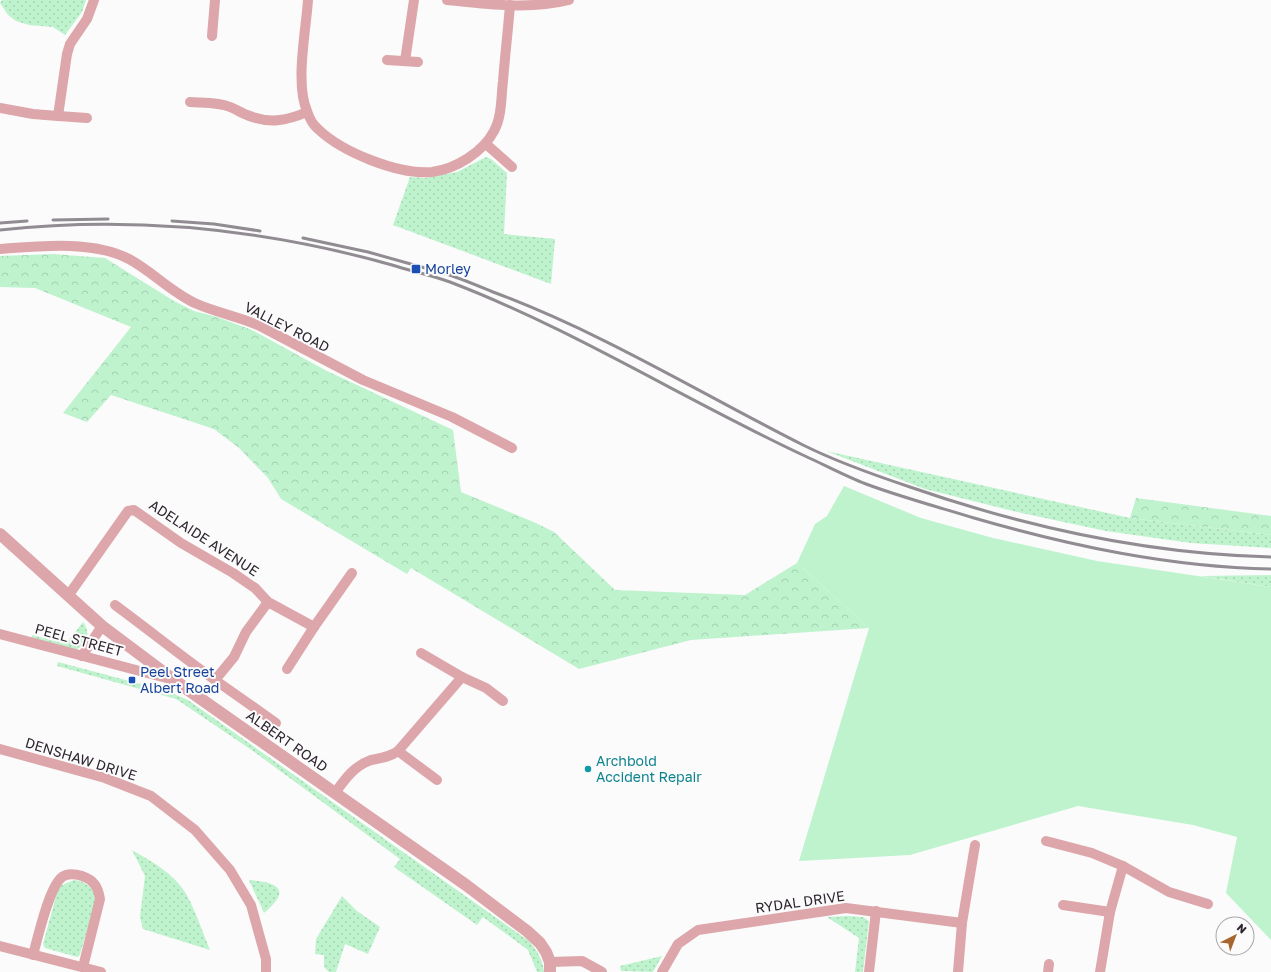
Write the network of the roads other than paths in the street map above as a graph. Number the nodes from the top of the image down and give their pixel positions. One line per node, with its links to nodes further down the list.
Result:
1 (94, 0): 16 (street)
2 (215, 0): 9 (street)
3 (308, 0): 15 (street)
4 (414, 0): 11 (street)
5 (447, 0): 7 (street)
6 (569, 0): 8 (street)
7 (462, 1): 8 (street)
8 (510, 5): 18 (street)
9 (212, 36)
10 (387, 60): 11 (street)
11 (405, 61): 12 (street)
12 (418, 62)
13 (190, 102): 15 (street)
14 (0, 108): 16 (street)
15 (307, 112): 18 (street)
16 (58, 116): 17 (street)
17 (87, 118)
18 (486, 144): 19 (street)
19 (512, 167)
20 (0, 249): 21 (street, VALLEY ROAD)
21 (512, 448)
22 (0, 534): 24 (street, ALBERT ROAD)
23 (352, 573): 28 (street)
24 (68, 596): 25 (street, ADELAIDE AVENUE); 27 (street, ALBERT ROAD)
25 (268, 602): 28 (street, ADELAIDE AVENUE); 35 (street)
26 (115, 605): 35 (street)
27 (102, 626): 31 (street); 34 (street, ALBERT ROAD)
28 (314, 627): 32 (street)
29 (0, 634): 31 (street, PEEL STREET)
30 (421, 653): 33 (street)
31 (82, 656): 34 (street, PEEL STREET)
32 (287, 669)
33 (462, 677): 36 (street); 39 (street)
34 (174, 680): 41 (street, ALBERT ROAD)
35 (215, 680): 37 (street)
36 (504, 701)
37 (276, 724)
38 (0, 749): 56 (street, DENSHAW DRIVE)
39 (398, 751): 40 (street); 41 (street)
40 (437, 780)
41 (335, 793): 53 (street, ALBERT ROAD)
42 (1046, 841): 44 (street)
43 (975, 845): 49 (street)
44 (1123, 866): 45 (street); 48 (street)
45 (1208, 904)
46 (1063, 905): 48 (street)
47 (876, 911): 49 (street, RYDAL DRIVE); 58 (street, RYDAL DRIVE); 59 (street)
48 (1110, 912): 61 (street)
49 (962, 923): 60 (street)
50 (0, 946): 51 (street)
51 (33, 955): 52 (street); 54 (street)
52 (57, 967): 54 (street)
53 (550, 967): 57 (street)
54 (83, 968): 55 (street)
55 (101, 972)
56 (266, 972)
57 (602, 972)
58 (662, 972)
59 (869, 972)
60 (958, 972)
61 (1100, 972)

